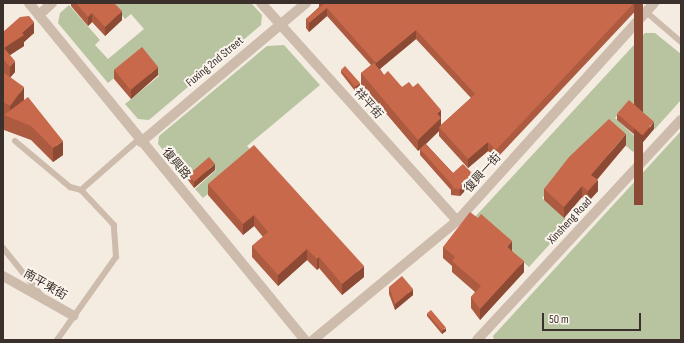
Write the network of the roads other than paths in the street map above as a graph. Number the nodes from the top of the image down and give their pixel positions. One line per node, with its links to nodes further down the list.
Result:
1 (29, 3): 7 (street, 復興路)
2 (52, 3): 7 (street)
3 (261, 3): 8 (street, 祥平街)
4 (306, 3): 8 (street, Fuxing 2nd Street)
5 (654, 3): 6 (street, 復興一街)
6 (645, 11): 9 (lane); 14 (street, 復興一街)
7 (39, 15): 11 (street, 復興路)
8 (280, 25): 11 (street, Fuxing 2nd Street); 14 (street, 祥平街)
9 (681, 42)
10 (681, 120): 22 (street, Xinsheng Road)
11 (140, 140): 13 (lane); 20 (street, 復興路)
12 (15, 141): 13 (lane)
13 (81, 190): 18 (lane)
14 (457, 221): 21 (street, 復興一街)
15 (3, 248): 17 (lane)
16 (3, 276): 17 (street, 南平東街)
17 (45, 300): 18 (street, 南平東街)
18 (74, 316): 19 (lane)
19 (57, 340)
20 (306, 340)
21 (313, 340)
22 (477, 340)

